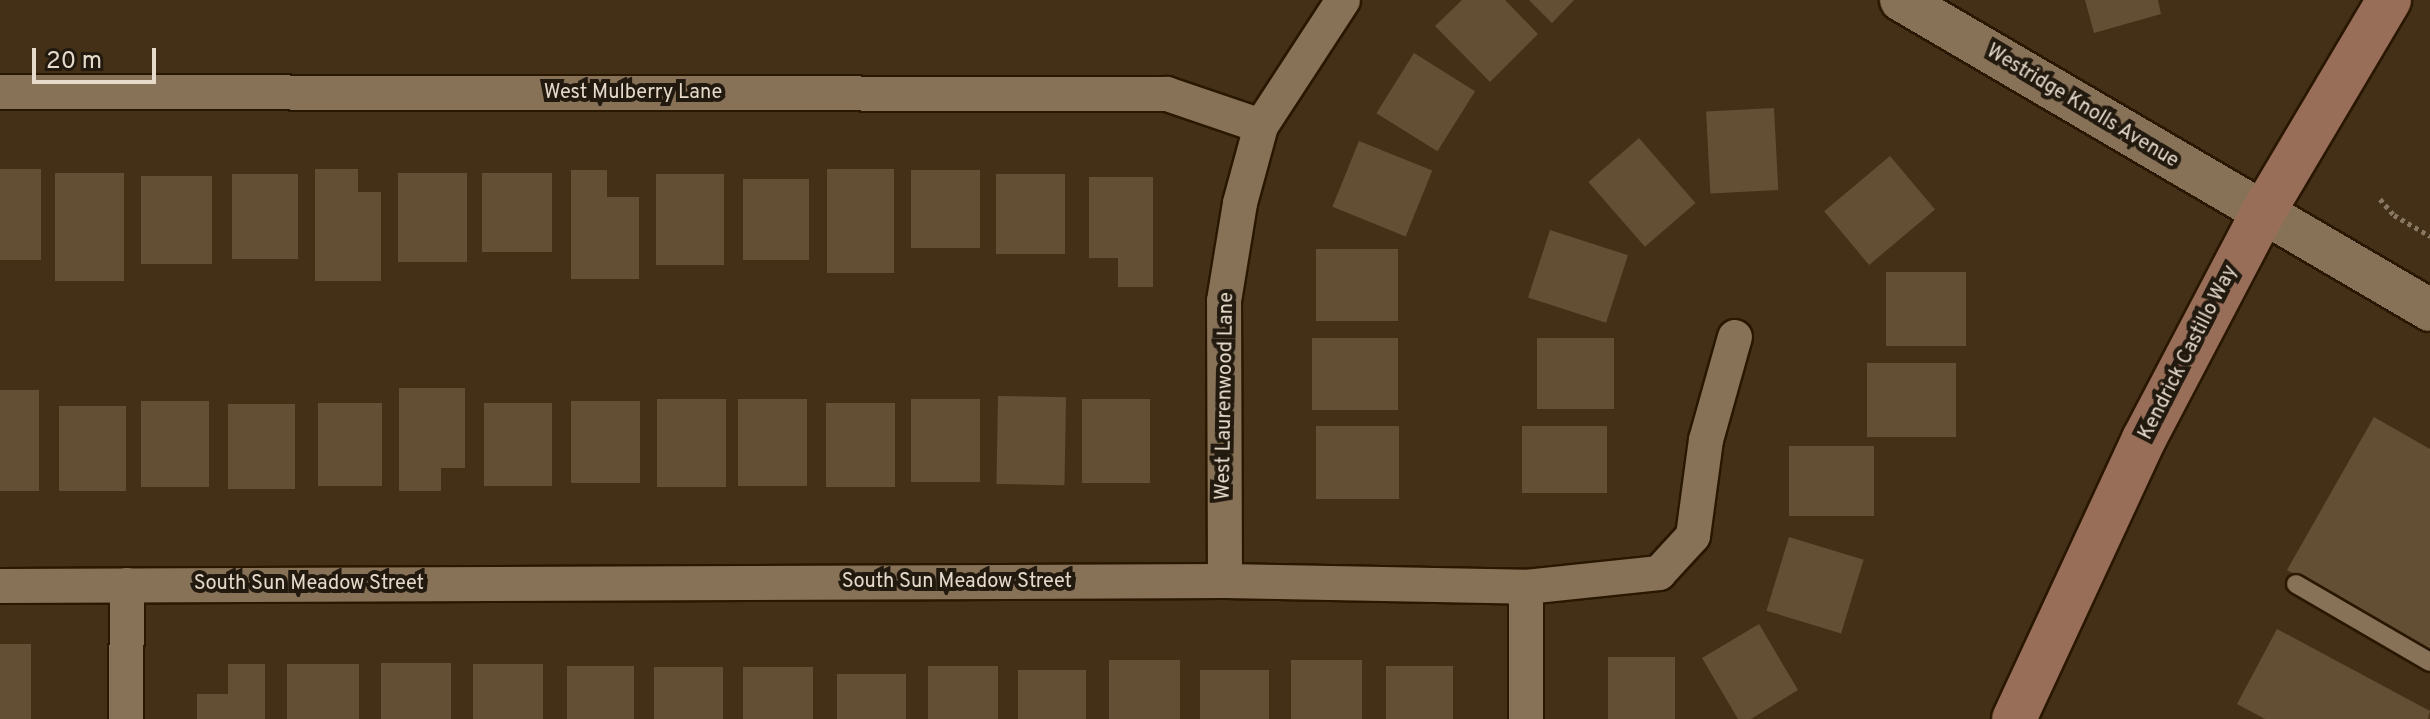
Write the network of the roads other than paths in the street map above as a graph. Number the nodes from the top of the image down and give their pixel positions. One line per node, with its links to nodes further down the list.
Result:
1 (1343, 0): 5 (street, West Laurenwood Lane)
2 (1901, 0): 6 (street, Westridge Knolls Avenue)
3 (2389, 0): 6 (main road, Kendrick Castillo Way)
4 (0, 92): 5 (street, West Mulberry Lane)
5 (1261, 126): 9 (street, West Laurenwood Lane)
6 (2262, 214): 7 (street, Westridge Knolls Avenue); 17 (main road, Kendrick Castillo Way)
7 (2430, 310)
8 (1735, 337): 13 (street, South Sun Meadow Street)
9 (1225, 581): 11 (street, South Sun Meadow Street); 13 (street, South Sun Meadow Street)
10 (2296, 584): 14 (lane)
11 (127, 585): 12 (street, South Sun Meadow Street); 15 (street)
12 (0, 586)
13 (1526, 587): 16 (street)
14 (2430, 662)
15 (126, 719)
16 (1526, 719)
17 (2014, 719)

